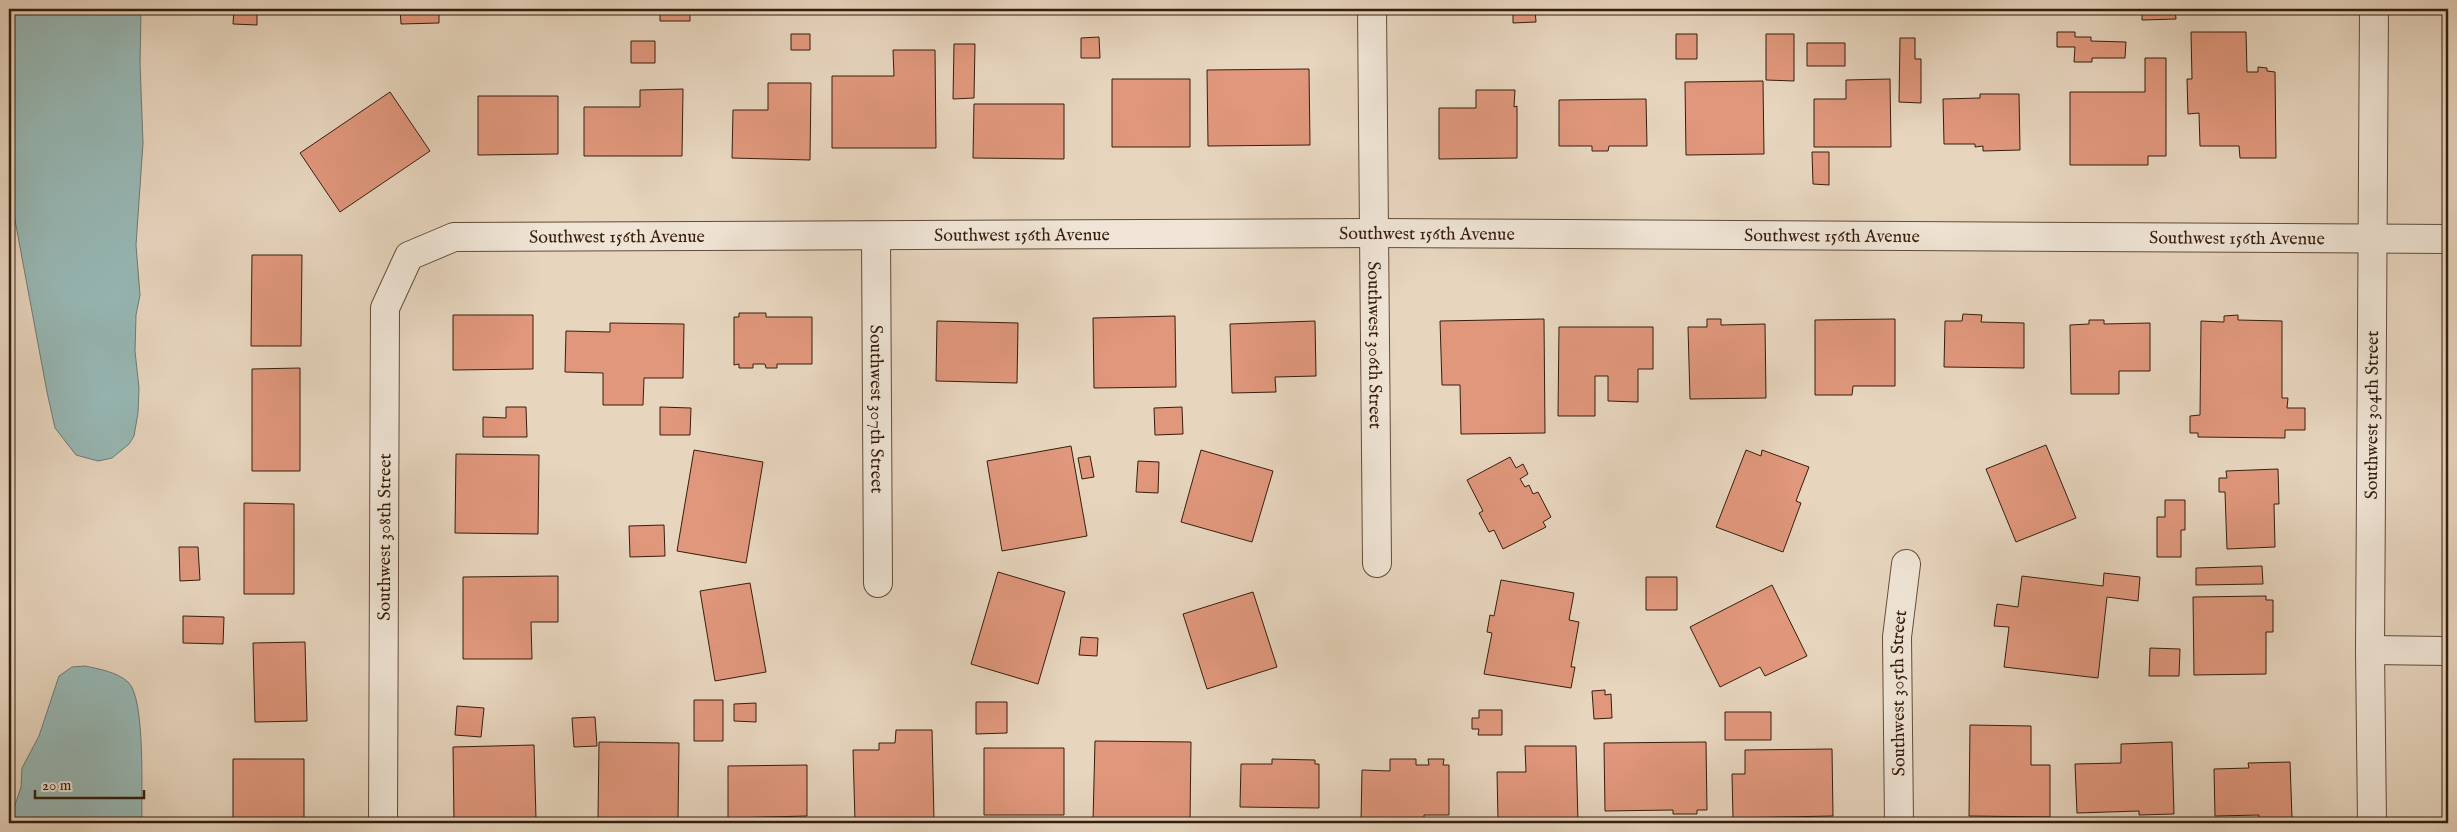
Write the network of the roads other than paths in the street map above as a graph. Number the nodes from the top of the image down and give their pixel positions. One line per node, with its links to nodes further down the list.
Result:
1 (1372, 9): 3 (street, Southwest 306th Street)
2 (2374, 9): 5 (street, Southwest 304th Street)
3 (1375, 233): 4 (street, Southwest 156th Avenue); 5 (street, Southwest 156th Avenue); 8 (street, Southwest 306th Street)
4 (876, 237): 7 (street, Southwest 156th Avenue); 10 (street, Southwest 307th Street)
5 (2373, 238): 6 (street, Southwest 156th Avenue); 11 (street, Southwest 304th Street)
6 (2448, 239)
7 (409, 256): 13 (street, Southwest 308th Street)
8 (1377, 563)
9 (1906, 564): 14 (street, Southwest 305th Street)
10 (878, 583)
11 (2370, 650): 12 (street); 15 (street, Southwest 304th Street)
12 (2448, 650)
13 (383, 823)
14 (1898, 823)
15 (2372, 823)

